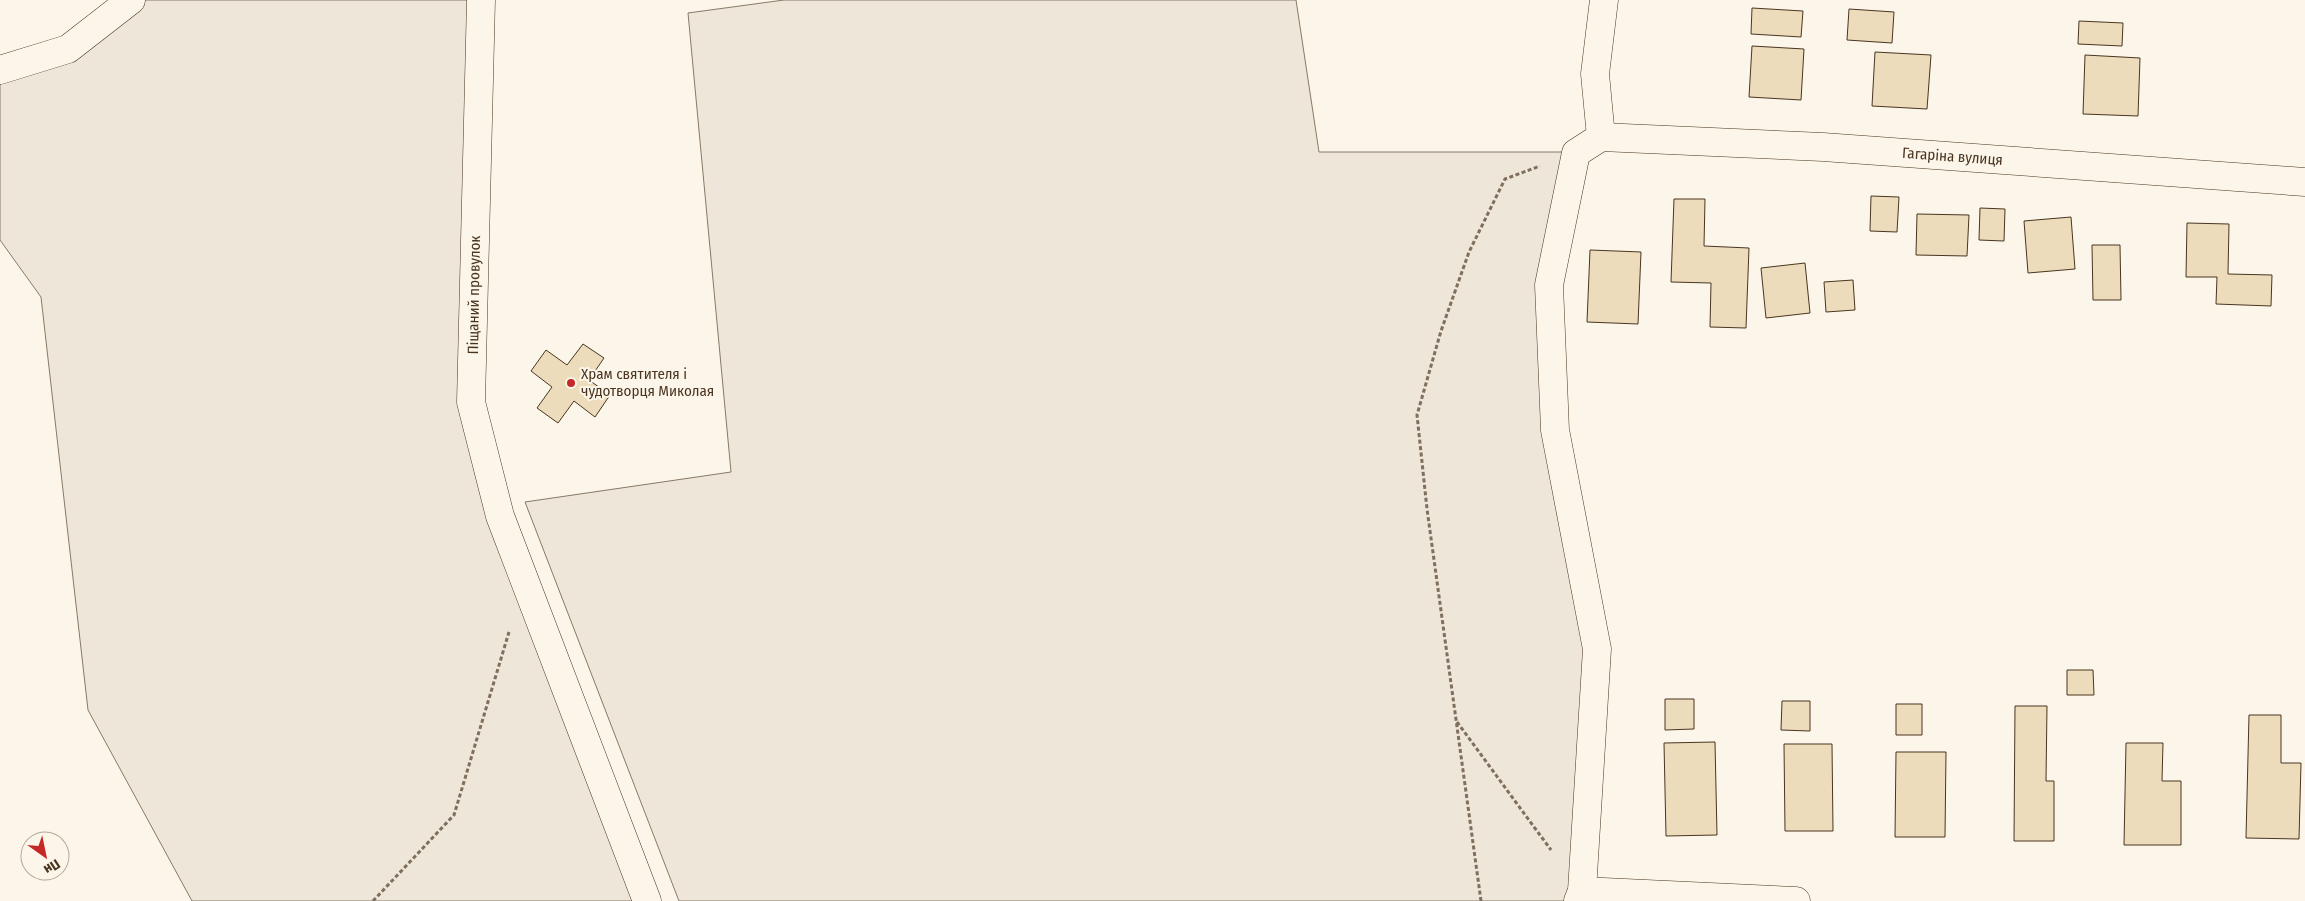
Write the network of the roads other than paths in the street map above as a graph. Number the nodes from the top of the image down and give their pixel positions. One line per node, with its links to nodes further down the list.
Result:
1 (131, 0): 4 (street)
2 (481, 0): 8 (street, Піщаний провулок)
3 (1604, 0): 5 (street)
4 (0, 70)
5 (1601, 137): 6 (street, Гагаріна вулиця); 7 (street)
6 (2305, 182)
7 (1580, 896): 9 (street)
8 (647, 901)
9 (1796, 901)

